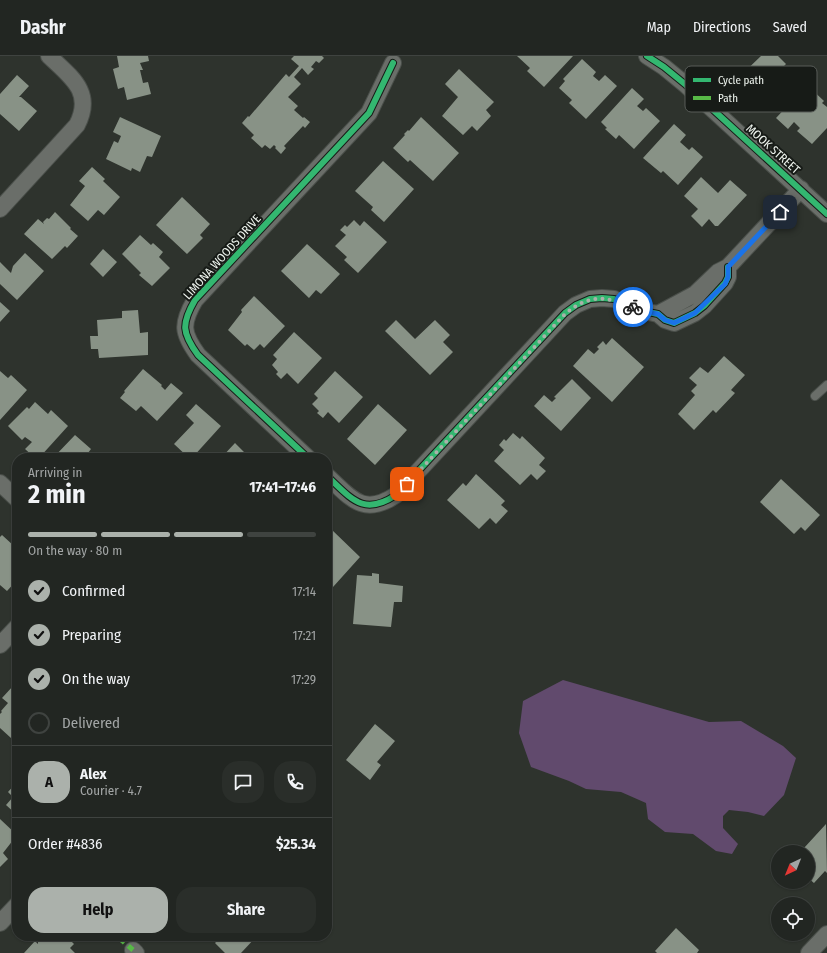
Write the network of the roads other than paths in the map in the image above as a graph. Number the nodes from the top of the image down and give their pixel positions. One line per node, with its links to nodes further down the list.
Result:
1 (49, 56): 8 (street)
2 (647, 56): 4 (street, MOOK STREET)
3 (392, 63): 11 (street, LIMONA WOODS DRIVE)
4 (685, 84)
5 (716, 112): 6 (street, MOOK STREET)
6 (801, 190): 7 (street, MOOK STREET); 12 (street)
7 (825, 208)
8 (0, 209)
9 (827, 385): 10 (lane)
10 (815, 396)
11 (303, 453)
12 (332, 480)
13 (0, 483): 14 (street)
14 (12, 494)
15 (12, 632): 16 (street)
16 (0, 645)
17 (12, 910): 18 (street)
18 (0, 923)
19 (827, 934): 20 (street)
20 (809, 953)

